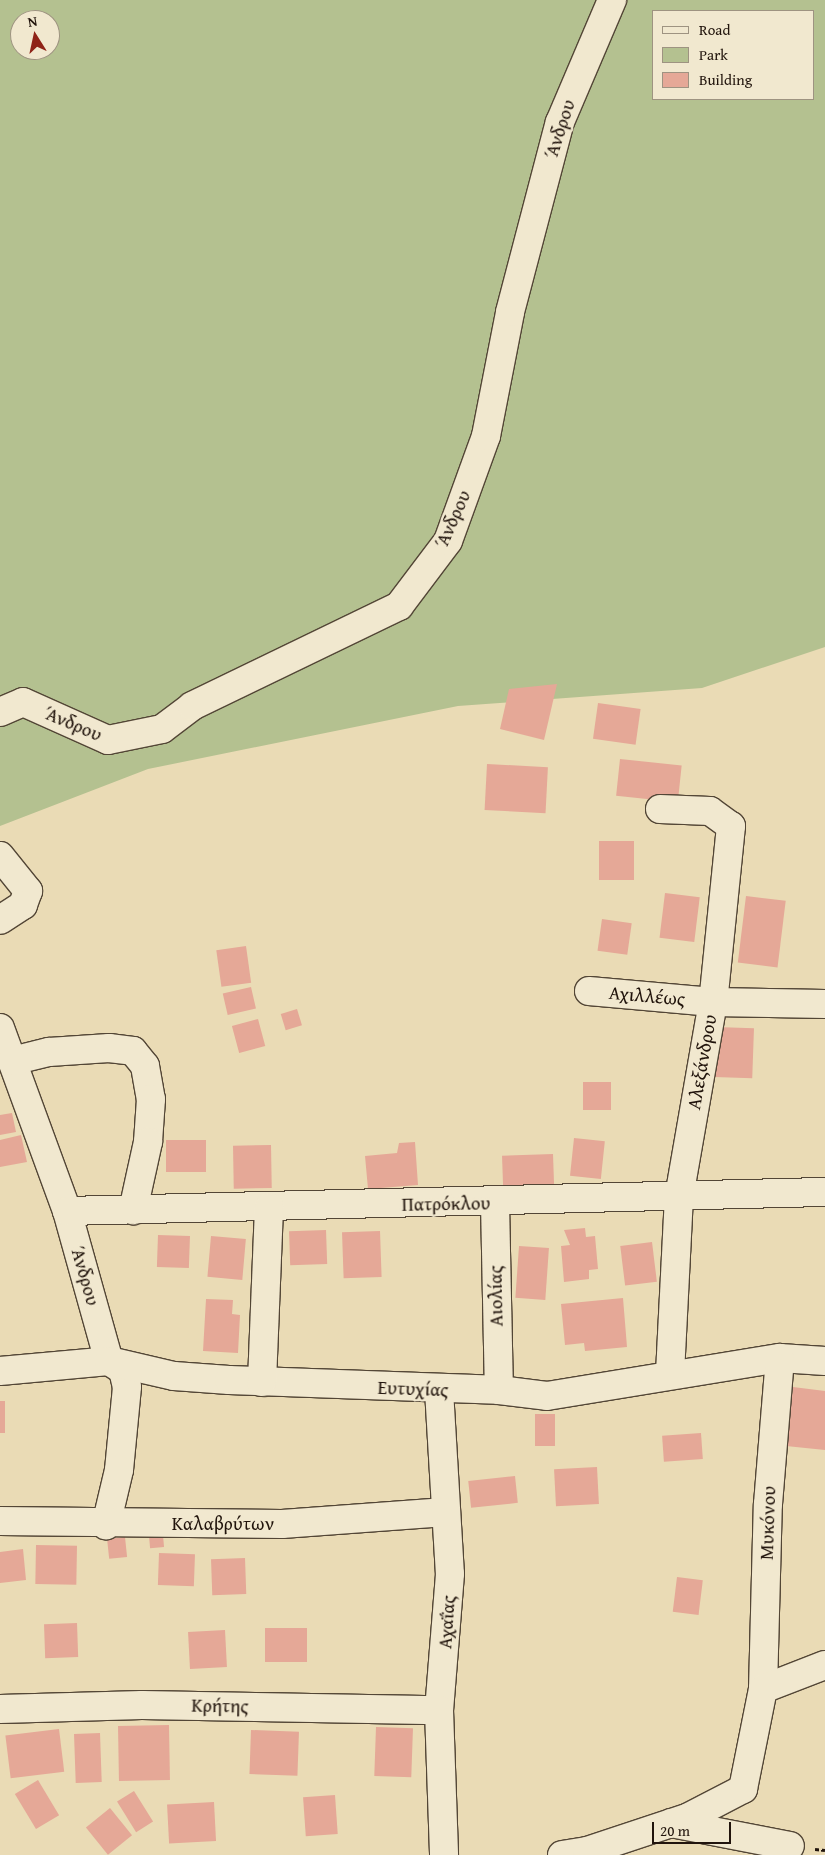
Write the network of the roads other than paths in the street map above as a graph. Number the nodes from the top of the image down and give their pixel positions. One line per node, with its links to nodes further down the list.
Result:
1 (612, 0): 2 (street, Άνδρου)
2 (0, 712)
3 (660, 809): 7 (street, Αλεξάνδρου)
4 (0, 856): 5 (street)
5 (0, 920)
6 (589, 991): 7 (street, Αχιλλέως)
7 (713, 1002): 8 (street, Αχιλλέως); 12 (street, Αλεξάνδρου)
8 (825, 1004)
9 (0, 1028): 10 (street, Άνδρου)
10 (12, 1061): 15 (street); 16 (street, Άνδρου)
11 (825, 1192): 12 (street, Πατρόκλου)
12 (679, 1196): 13 (street, Πατρόκλου); 21 (street, Αλεξάνδρου)
13 (496, 1202): 14 (street, Πατρόκλου); 24 (street, Αιολίας)
14 (269, 1207): 15 (street, Πατρόκλου); 22 (street)
15 (133, 1210): 16 (street, Πατρόκλου)
16 (67, 1211): 18 (street, Άνδρου)
17 (780, 1358): 19 (street, Ευτυχίας); 21 (street, Ευτυχίας); 29 (street, Μυκόνου)
18 (109, 1361): 20 (street, Ευτυχίας); 22 (street, Ευτυχίας); 27 (street, Άνδρου)
19 (825, 1362)
20 (0, 1371)
21 (670, 1374): 24 (street, Ευτυχίας)
22 (262, 1382): 23 (street, Ευτυχίας)
23 (440, 1390): 24 (street, Ευτυχίας); 25 (street, Αχαΐας)
24 (498, 1390)
25 (446, 1512): 27 (street, Καλαβρύτων); 31 (street, Αχαΐας)
26 (0, 1521): 27 (street, Καλαβρύτων)
27 (106, 1525)
28 (825, 1665): 29 (street)
29 (763, 1689): 32 (street, Μυκόνου)
30 (0, 1709): 31 (street, Κρήτης)
31 (439, 1710): 34 (street, Αχαΐας)
32 (670, 1823): 33 (street); 35 (street, Μυκόνου)
33 (790, 1846)
34 (444, 1855)
35 (562, 1855)

